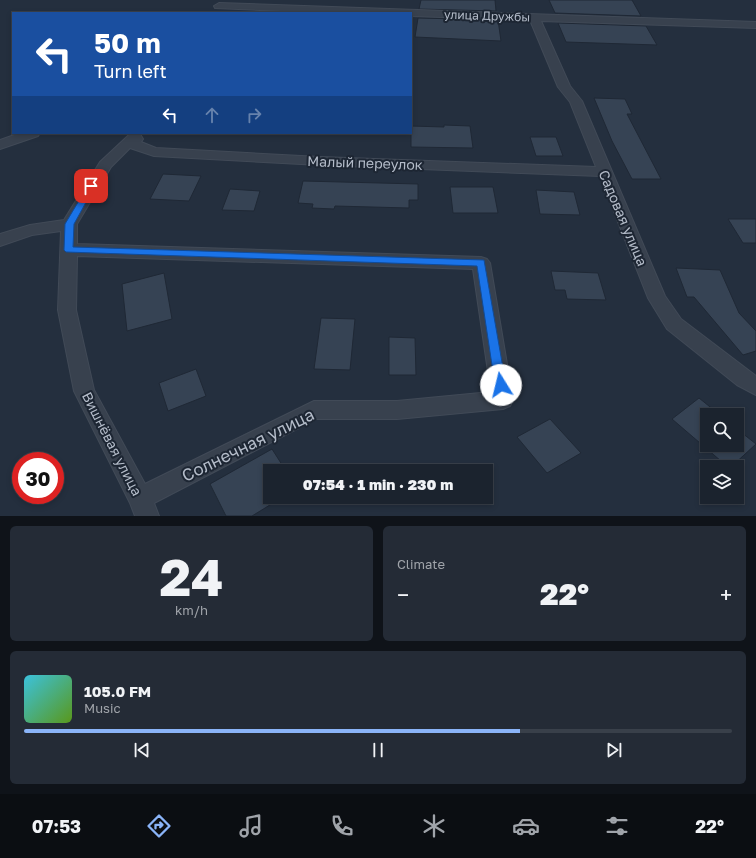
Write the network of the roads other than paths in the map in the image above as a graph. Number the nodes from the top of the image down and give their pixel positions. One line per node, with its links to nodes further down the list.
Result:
1 (218, 6): 2 (street, улица Дружбы)
2 (390, 12)
3 (412, 13): 4 (street, улица Дружбы)
4 (534, 17): 5 (street, улица Дружбы); 9 (street, Садовая улица)
5 (756, 25)
6 (31, 134): 8 (street)
7 (131, 138): 9 (street, Малый переулок); 10 (street, Вишнёвая улица)
8 (0, 145)
9 (604, 172): 13 (street, Садовая улица)
10 (70, 224): 11 (street); 12 (street, Вишнёвая улица)
11 (0, 240)
12 (69, 250): 14 (street, Вишнёвая улица); 14 (street, Солнечная улица)
13 (756, 386)
14 (144, 507)

